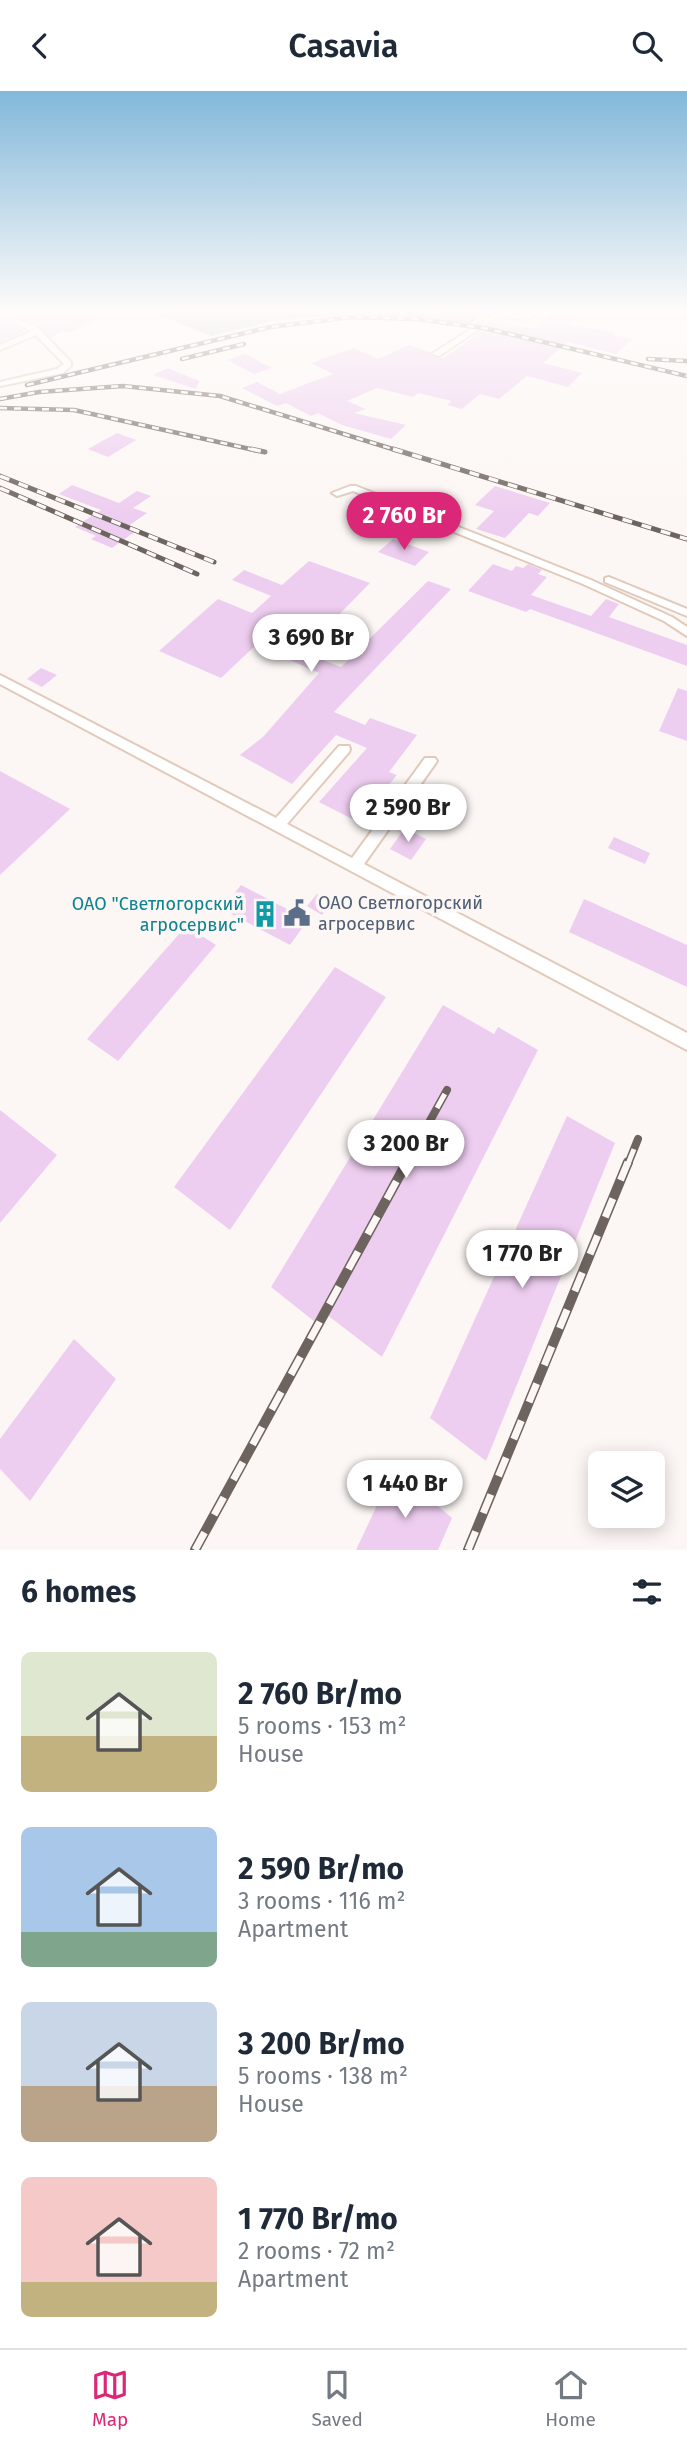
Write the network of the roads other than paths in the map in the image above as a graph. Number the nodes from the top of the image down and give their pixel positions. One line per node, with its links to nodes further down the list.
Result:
1 (27, 378): 2 (street)
2 (0, 384)
3 (337, 493): 6 (street)
4 (609, 580): 5 (street)
5 (687, 613)
6 (687, 632)
7 (0, 679): 10 (street)
8 (344, 750): 10 (street)
9 (430, 761): 11 (street)
10 (277, 825): 11 (street)
11 (354, 866): 12 (street)
12 (687, 1042)

